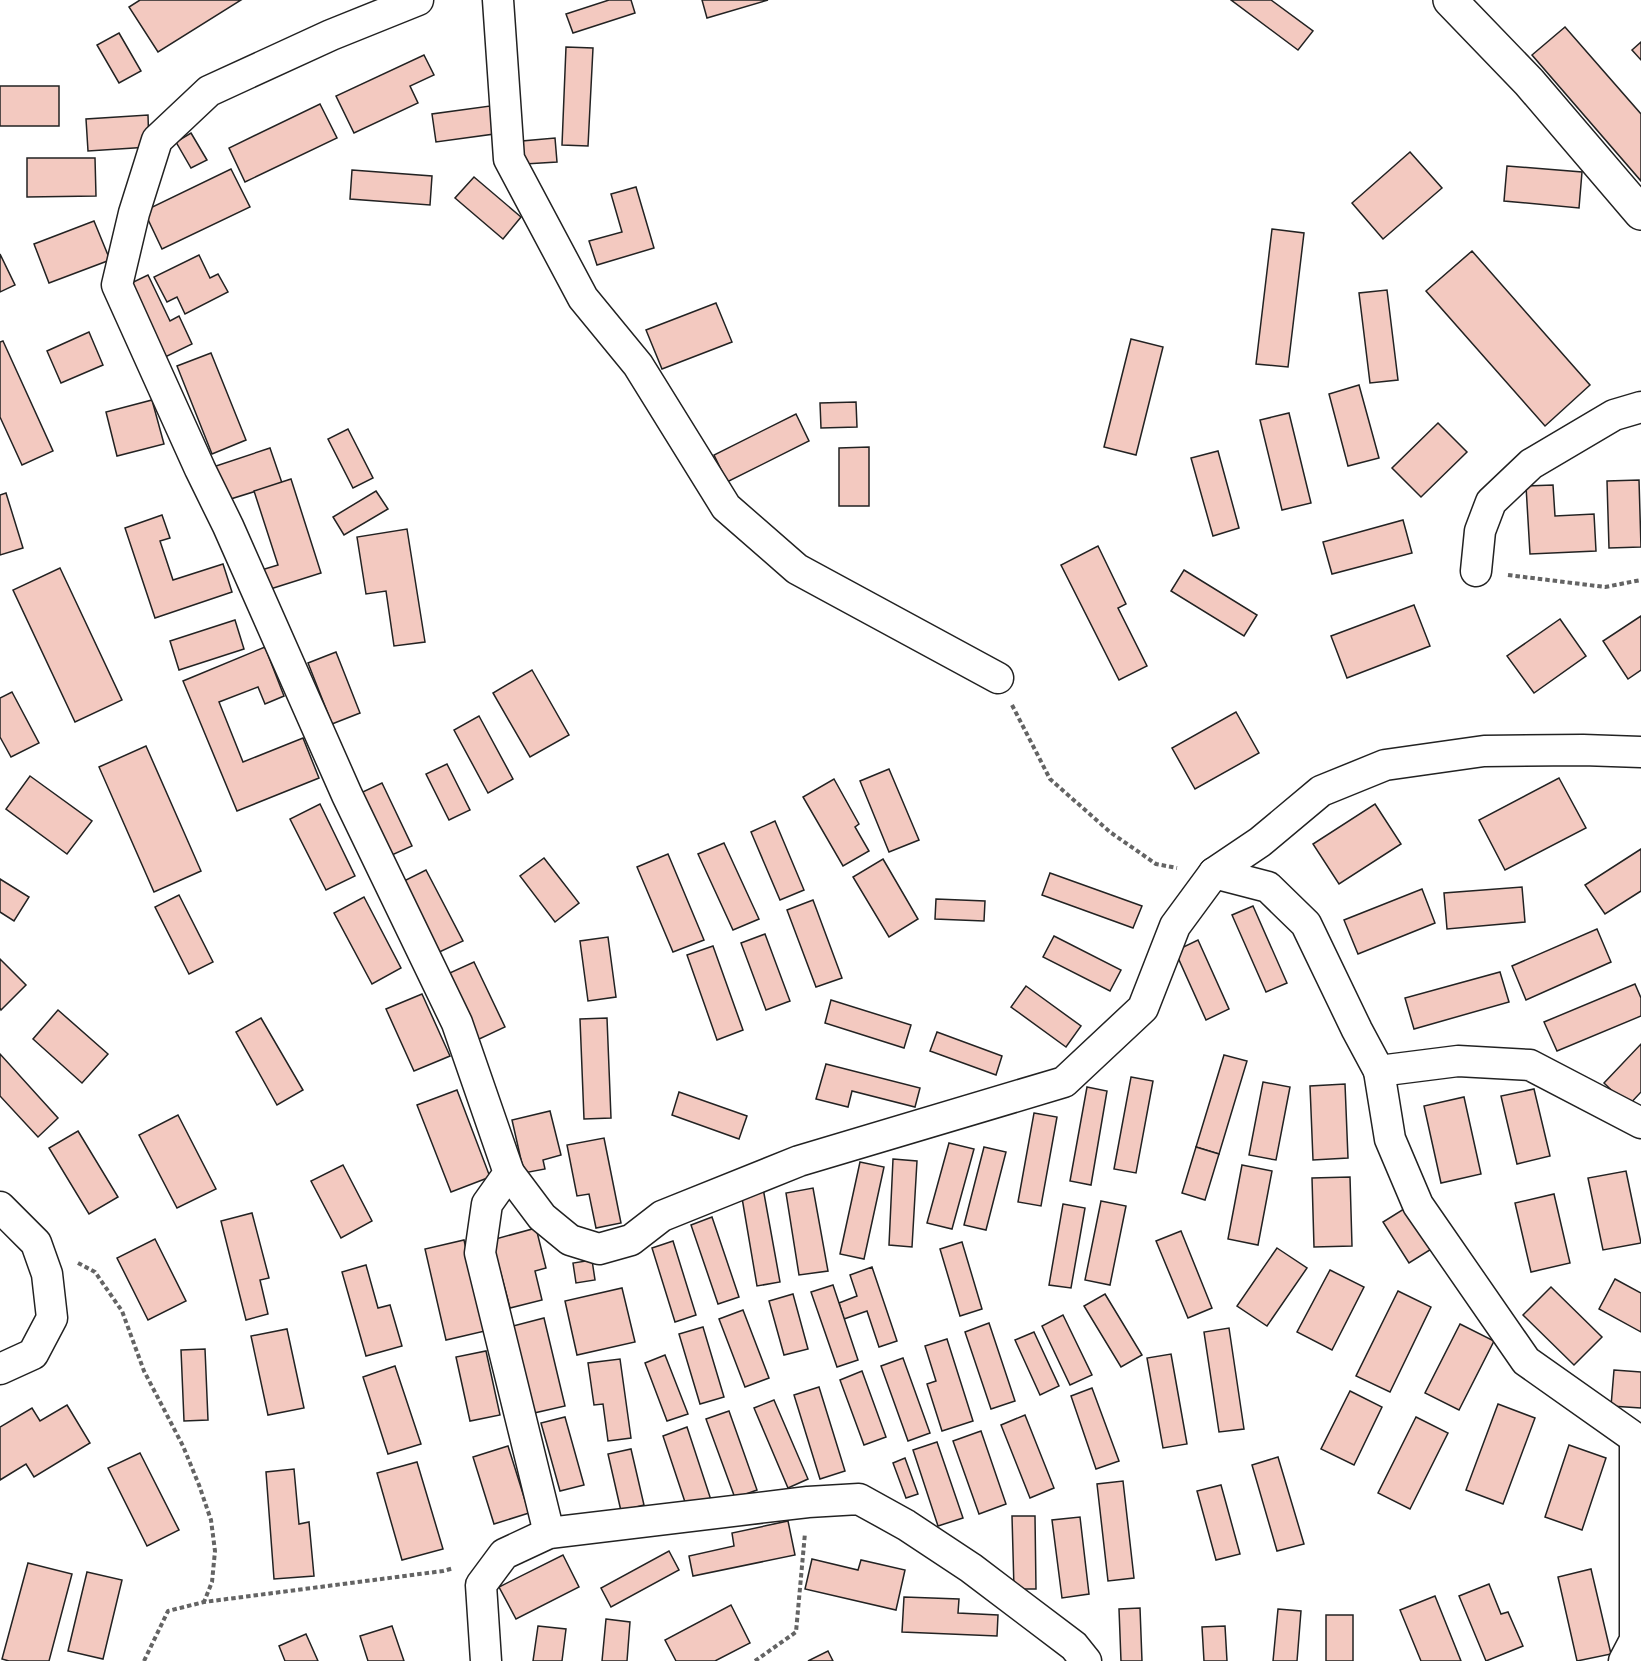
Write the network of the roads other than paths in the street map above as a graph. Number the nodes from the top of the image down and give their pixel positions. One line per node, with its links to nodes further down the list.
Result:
1 (418, 0): 12 (street)
2 (498, 0): 7 (street)
3 (1450, 0): 4 (street)
4 (1641, 213)
5 (1641, 407): 6 (street)
6 (1476, 571)
7 (998, 678)
8 (1641, 752): 9 (street)
9 (1214, 873): 10 (street); 12 (street)
10 (1379, 1071): 11 (street); 15 (street)
11 (1641, 1123)
12 (509, 1173): 16 (street)
13 (0, 1208): 14 (street)
14 (0, 1369)
15 (1638, 1439): 19 (street)
16 (549, 1533): 17 (street); 18 (street)
17 (486, 1661)
18 (1086, 1661)
19 (1624, 1661)

